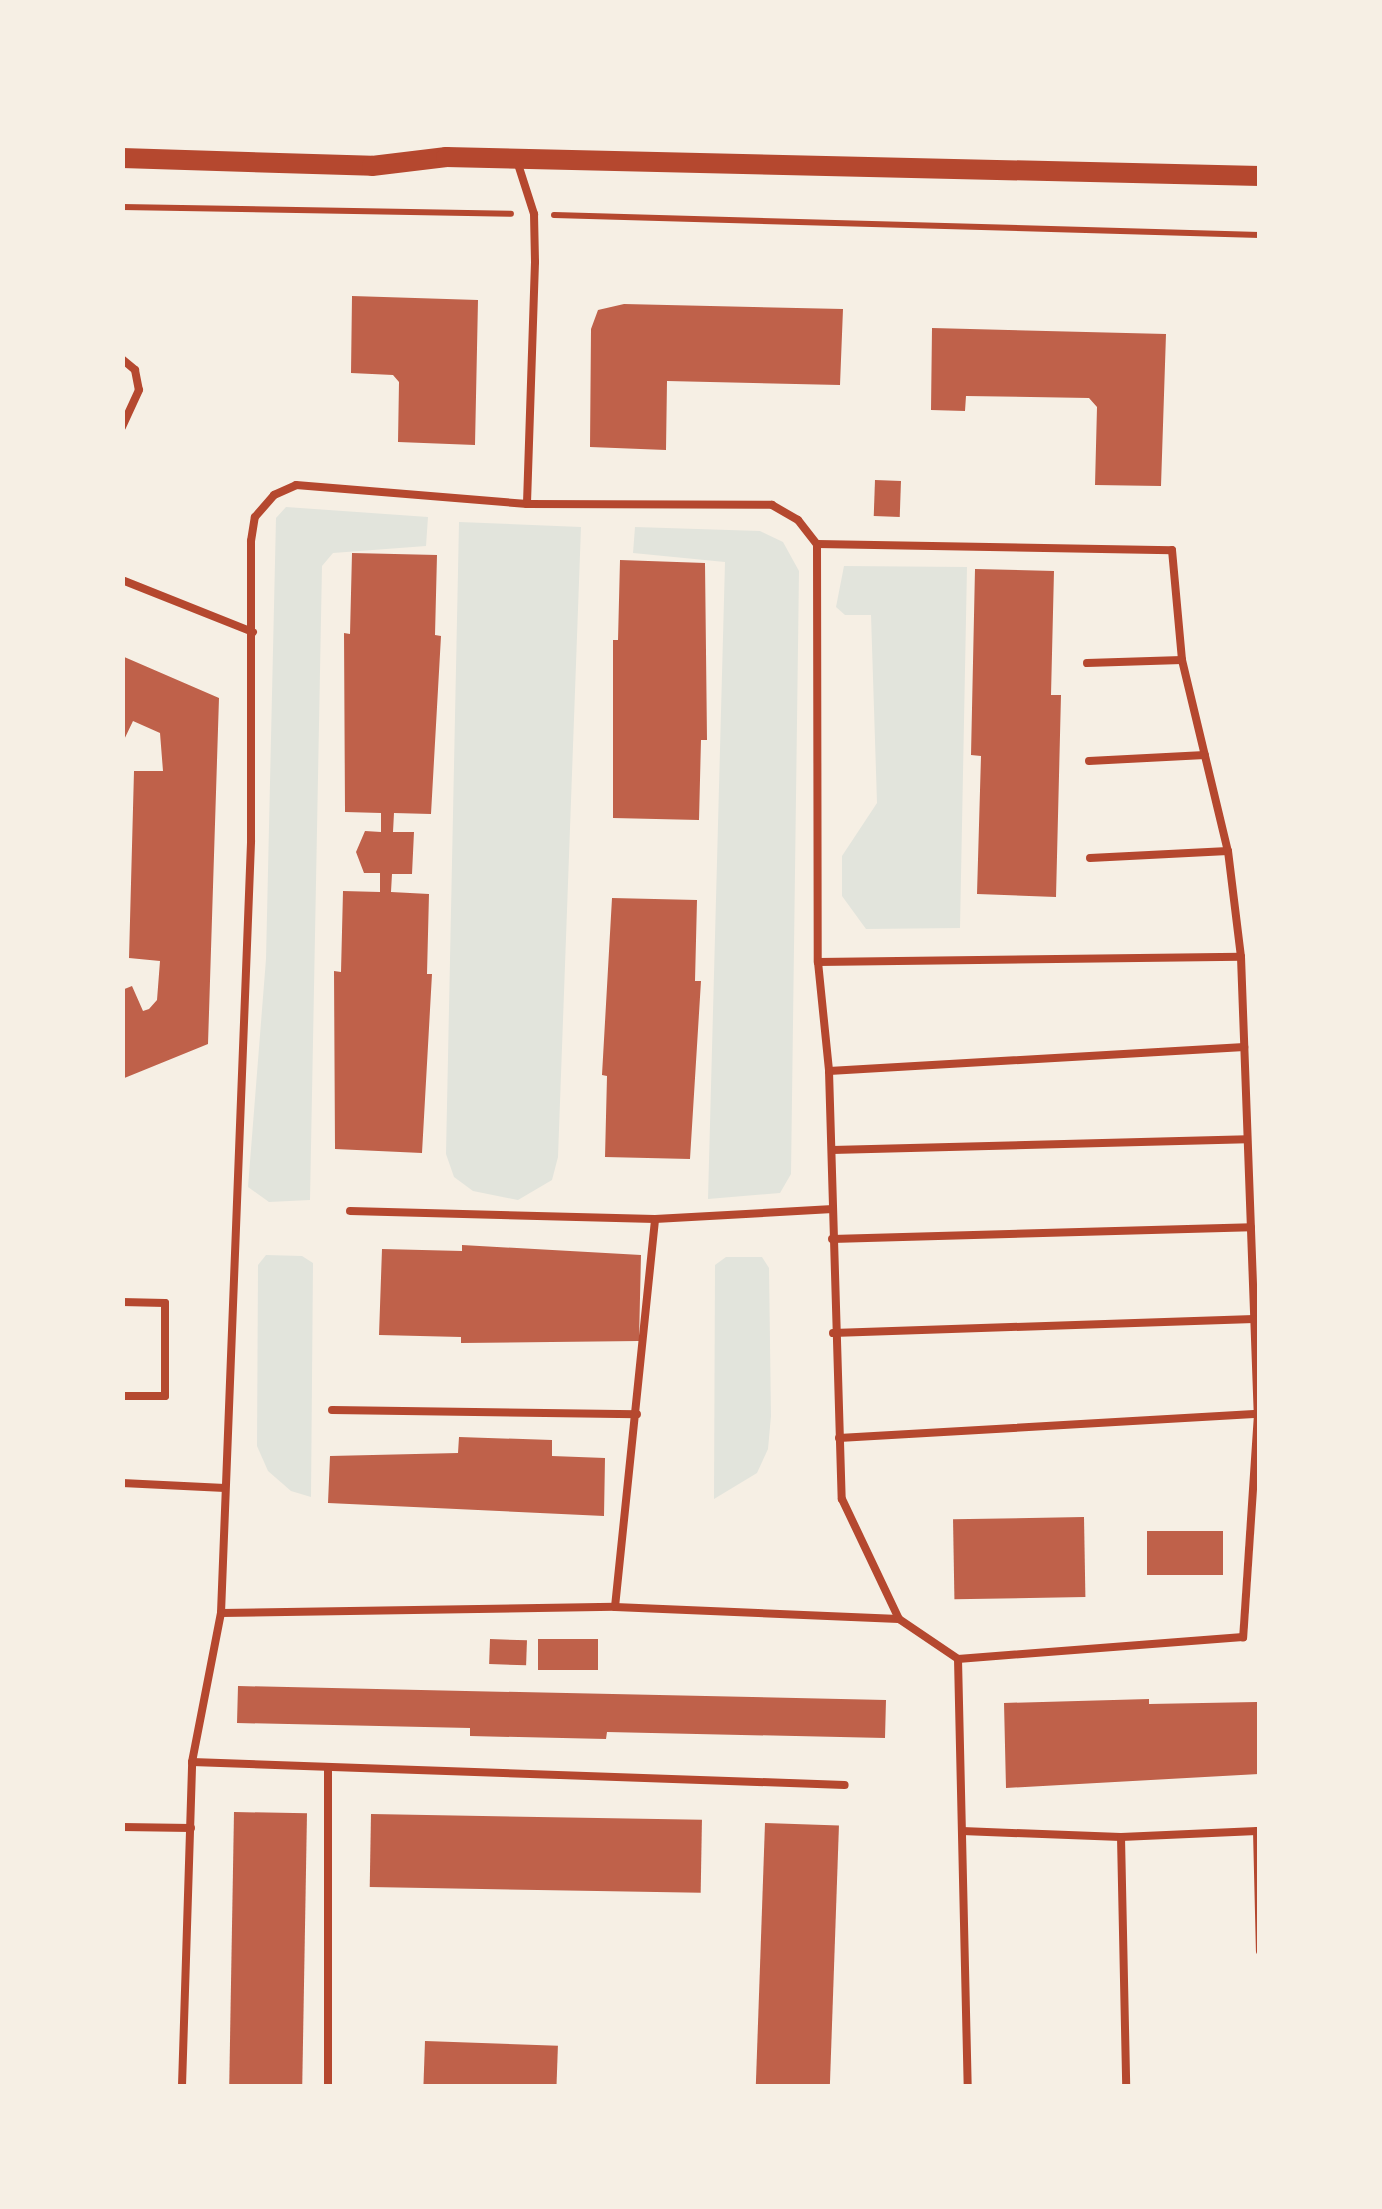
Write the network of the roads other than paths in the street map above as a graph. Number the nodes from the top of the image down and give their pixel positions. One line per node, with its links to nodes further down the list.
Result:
1 (122, 158): 2 (main road)
2 (516, 158): 3 (main road); 6 (lane)
3 (1260, 176)
4 (122, 359): 5 (lane)
5 (122, 426)
6 (527, 504): 7 (lane); 9 (lane)
7 (817, 544): 10 (lane); 17 (lane)
8 (122, 580): 9 (lane)
9 (254, 632): 36 (lane)
10 (1182, 660): 11 (lane); 12 (lane)
11 (1087, 663)
12 (1205, 755): 13 (lane); 14 (lane)
13 (1089, 761)
14 (1228, 850): 15 (lane); 16 (lane)
15 (1090, 858)
16 (1240, 956): 17 (lane); 18 (lane)
17 (818, 962): 19 (lane)
18 (1244, 1046): 19 (lane); 20 (lane)
19 (829, 1071): 21 (lane)
20 (1248, 1139): 21 (lane); 25 (lane)
21 (832, 1150): 22 (lane)
22 (832, 1209): 24 (lane); 26 (lane)
23 (350, 1210): 24 (lane)
24 (655, 1218): 32 (lane)
25 (1251, 1227): 26 (lane); 28 (lane)
26 (832, 1238): 29 (lane)
27 (122, 1302): 30 (lane)
28 (1254, 1319): 29 (lane); 33 (lane)
29 (833, 1333): 34 (lane)
30 (122, 1396)
31 (332, 1410): 32 (lane)
32 (637, 1414): 37 (lane)
33 (1258, 1414): 34 (lane); 40 (lane)
34 (840, 1438): 39 (lane)
35 (122, 1483): 36 (lane)
36 (224, 1488): 38 (lane)
37 (614, 1607): 38 (lane); 39 (lane)
38 (221, 1613): 41 (lane)
39 (899, 1619): 40 (lane)
40 (958, 1660): 46 (lane)
41 (192, 1762): 42 (lane); 45 (lane)
42 (328, 1767): 43 (lane); 50 (lane)
43 (845, 1785)
44 (122, 1826): 45 (lane)
45 (190, 1828): 49 (lane)
46 (962, 1831): 47 (lane); 51 (lane)
47 (1121, 1837): 48 (lane); 52 (lane)
48 (1260, 1951)
49 (182, 2086)
50 (328, 2086)
51 (968, 2086)
52 (1126, 2086)

